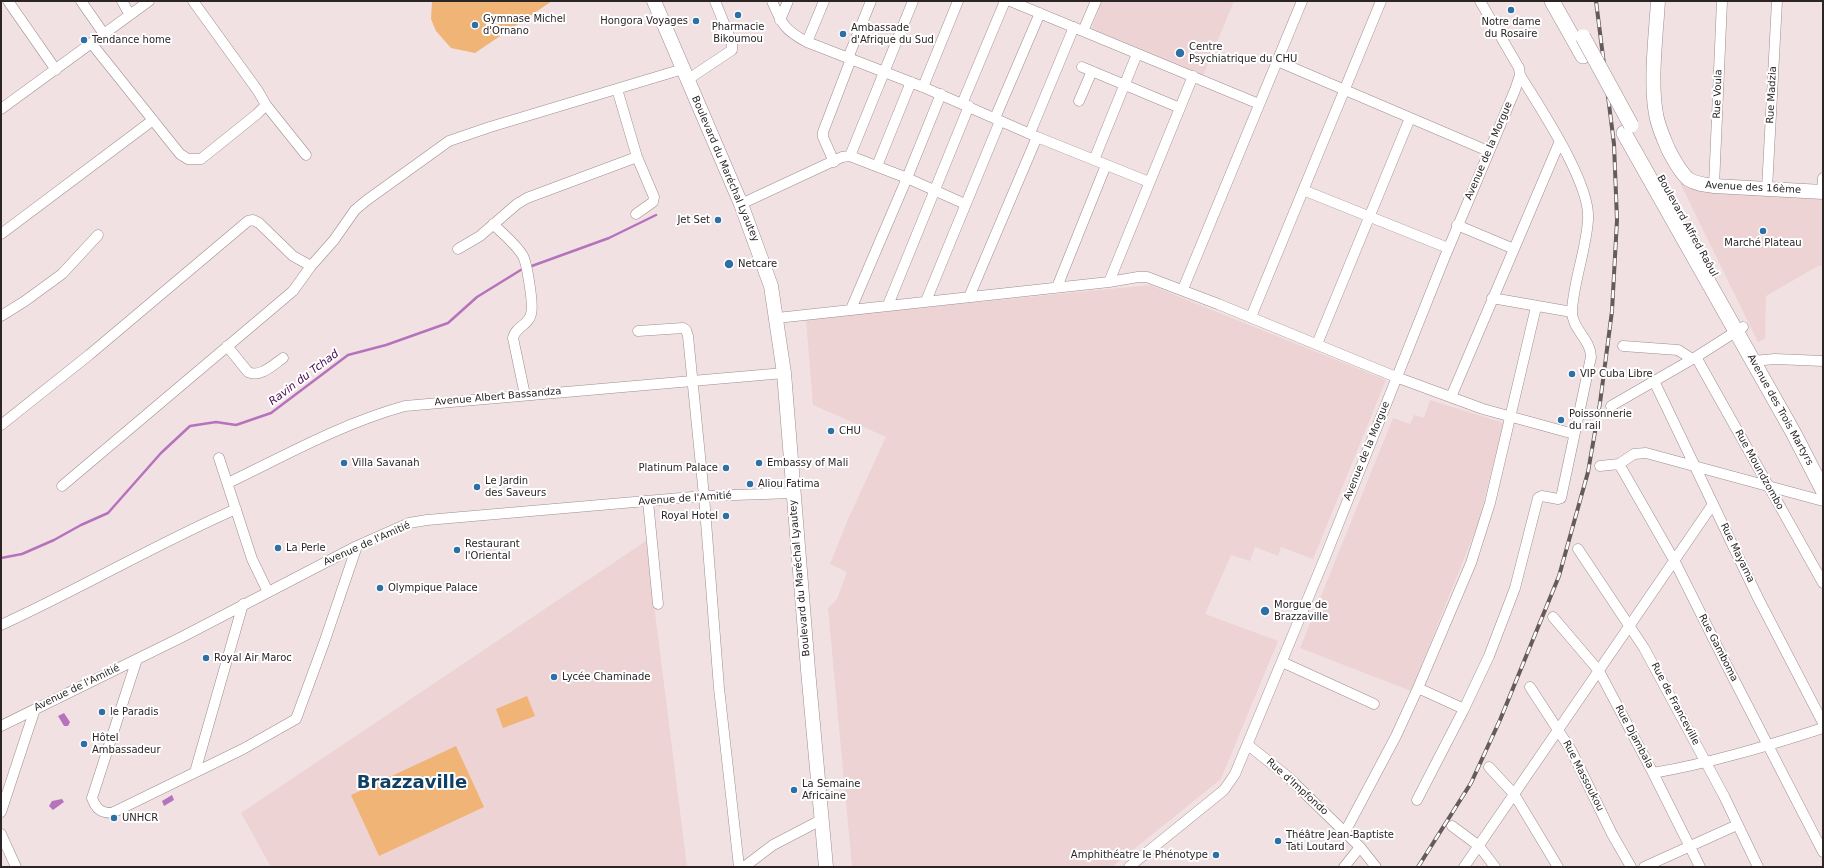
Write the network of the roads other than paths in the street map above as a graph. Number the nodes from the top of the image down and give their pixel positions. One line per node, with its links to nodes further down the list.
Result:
1 (8, 1): 36 (street)
2 (81, 1): 29 (street)
3 (122, 1): 26 (street)
4 (149, 1): 26 (street)
5 (193, 1): 50 (street)
6 (654, 1): 39 (main road, Boulevard du Maréchal Lyautey)
7 (715, 1): 39 (street)
8 (772, 1): 27 (street)
9 (788, 1): 27 (street)
10 (824, 1): 30 (street)
11 (871, 1): 33 (street)
12 (913, 1): 38 (street)
13 (958, 1): 44 (street)
14 (1005, 1): 51 (street)
15 (1096, 1): 28 (street)
16 (1302, 1): 34 (street)
17 (1381, 1): 46 (street)
18 (1480, 1): 40 (street)
19 (1552, 1): 57 (main road)
20 (1563, 1): 57 (main road, bridge)
21 (1658, 1): 71 (main road, Avenue des 16ème)
22 (1722, 1): 71 (street, Rue Voula)
23 (1777, 1): 72 (street, Rue Madzia)
24 (1016, 2): 25 (street)
25 (1040, 13): 28 (street); 55 (street)
26 (130, 15): 29 (street)
27 (780, 20): 30 (street)
28 (1078, 29): 32 (street); 58 (street)
29 (104, 34): 31 (street)
30 (807, 42): 33 (street)
31 (92, 44): 36 (street); 56 (street)
32 (1137, 54): 41 (street); 43 (street)
33 (849, 58): 38 (street); 65 (street)
34 (1277, 61): 46 (street); 49 (street)
35 (1082, 67): 37 (street)
36 (56, 70): 53 (street)
37 (1092, 71): 43 (street); 48 (street)
38 (884, 72): 42 (street); 62 (street)
39 (685, 74): 45 (street); 76 (main road, Boulevard du Maréchal Lyautey)
40 (1520, 75): 59 (street); 60 (street, Avenue de la Morgue)
41 (1193, 76): 49 (street); 52 (street)
42 (911, 82): 44 (street); 67 (street)
43 (1124, 84): 52 (street); 64 (street)
44 (923, 87): 47 (street)
45 (617, 89): 63 (street); 87 (street)
46 (1343, 90): 54 (street); 74 (street)
47 (941, 94): 51 (street); 68 (street)
48 (1079, 101)
49 (1259, 104): 90 (street)
50 (266, 105): 56 (street); 61 (street)
51 (966, 105): 55 (street); 73 (street)
52 (1180, 108): 70 (street)
53 (1, 109)
54 (1410, 118): 60 (street); 79 (street)
55 (997, 119): 58 (street); 77 (street)
56 (153, 120): 82 (street)
57 (1628, 129): 101 (main road, Boulevard Alfred Raôul)
58 (1034, 135): 64 (street); 91 (street)
59 (1560, 141): 85 (street); 97 (street)
60 (1488, 151): 81 (street, Avenue de la Morgue)
61 (306, 155)
62 (850, 156): 65 (street); 67 (street)
63 (637, 157): 78 (street); 80 (street)
64 (1094, 160): 66 (street)
65 (834, 162): 76 (street)
66 (1106, 165): 70 (street); 89 (street)
67 (877, 166): 68 (street)
68 (907, 178): 73 (street); 96 (street)
69 (1823, 178): 75 (street)
70 (1149, 182): 88 (street)
71 (1714, 186): 72 (main road, Avenue des 16ème)
72 (1767, 189): 75 (main road, Avenue des 16ème)
73 (935, 190): 77 (street); 94 (street)
74 (1303, 190): 79 (street); 99 (street)
75 (1823, 192)
76 (741, 204): 100 (main road, Boulevard du Maréchal Lyautey)
77 (965, 204): 93 (street)
78 (636, 214)
79 (1368, 217): 84 (street); 103 (street)
80 (493, 224): 86 (street); 114 (street)
81 (1457, 225): 84 (street, Avenue de la Morgue); 85 (street)
82 (1, 234)
83 (98, 235): 98 (street)
84 (1448, 248): 111 (street, Avenue de la Morgue)
85 (1514, 249): 92 (street)
86 (458, 250)
87 (311, 266): 104 (street); 118 (street)
88 (1109, 282): 89 (street); 90 (street)
89 (1057, 287): 91 (street)
90 (1183, 289): 99 (street)
91 (969, 297): 93 (street)
92 (1492, 298): 95 (street); 115 (street)
93 (926, 301): 94 (street)
94 (888, 305): 96 (street)
95 (1536, 307): 97 (street); 117 (street)
96 (851, 309): 100 (street)
97 (1572, 312): 119 (street)
98 (1, 316)
99 (1251, 317): 103 (street)
100 (777, 318): 110 (main road, Boulevard du Maréchal Lyautey)
101 (1739, 329): 107 (street); 108 (main road, Avenue des Trois Martyrs)
102 (638, 331): 112 (street)
103 (1317, 344): 111 (street)
104 (227, 346): 106 (street); 126 (street)
105 (1623, 346): 107 (street)
106 (283, 358)
107 (1694, 358): 113 (street); 127 (street, Rue Moundzombo)
108 (1757, 360): 109 (street); 124 (main road, Avenue des Trois Martyrs); 128 (main road, Avenue des Trois Martyrs)
109 (1823, 361)
110 (784, 373): 112 (street, Avenue Albert Bassandza); 129 (main road, Boulevard du Maréchal Lyautey)
111 (1396, 377): 115 (street); 146 (street, Avenue de la Morgue)
112 (692, 380): 114 (street, Avenue Albert Bassandza); 130 (street)
113 (1654, 381): 116 (street); 123 (street, Rue Mayama)
114 (525, 395): 125 (street, Avenue Albert Bassandza)
115 (1451, 397): 117 (street)
116 (1611, 406)
117 (1510, 417): 119 (street); 149 (street)
118 (1, 425)
119 (1574, 434): 152 (street)
120 (219, 458): 125 (street)
121 (1619, 464): 122 (street); 123 (street); 137 (street, Rue Gamboma)
122 (1600, 466)
123 (1696, 467): 127 (street); 133 (street, Rue Mayama)
124 (1823, 471)
125 (228, 483): 134 (street)
126 (62, 486)
127 (1768, 488): 132 (street); 138 (street, Rue Moundzombo)
128 (1823, 490)
129 (794, 493): 130 (street, Avenue de l'Amitié); 166 (main road, Boulevard du Maréchal Lyautey)
130 (704, 496): 131 (street, Avenue de l'Amitié); 176 (street)
131 (648, 501): 135 (street, Avenue de l'Amitié); 141 (street)
132 (1823, 502)
133 (1713, 504): 137 (street); 153 (street, Rue Mayama)
134 (236, 509): 139 (street); 144 (street)
135 (357, 546): 139 (street, Avenue de l'Amitié); 161 (street)
136 (1578, 549): 143 (street, Rue de Franceville)
137 (1674, 560): 143 (street); 158 (street, Rue Gamboma)
138 (1823, 583)
139 (268, 592): 140 (street, Avenue de l'Amitié)
140 (243, 604): 145 (street, Avenue de l'Amitié); 161 (street)
141 (658, 604)
142 (1553, 617): 147 (street, Rue Djambala)
143 (1629, 624): 147 (street); 159 (street, Rue de Franceville)
144 (1, 625)
145 (137, 659): 151 (street, Avenue de l'Amitié); 161 (street)
146 (1282, 662): 150 (street); 157 (street, Avenue de la Morgue)
147 (1599, 671): 156 (street); 162 (street, Rue Djambala)
148 (1530, 687): 156 (street, Rue Massoukou)
149 (1418, 688): 152 (street); 169 (street)
150 (1374, 704)
151 (35, 709): 154 (street, Avenue de l'Amitié); 165 (street)
152 (1464, 710): 164 (street)
153 (1823, 723)
154 (1, 726)
155 (1823, 728): 158 (street)
156 (1559, 730): 163 (street); 185 (street, Rue Massoukou)
157 (1248, 745): 169 (street, Rue d'Impfondo); 179 (street, Avenue de la Morgue)
158 (1767, 745): 159 (street); 174 (street, Rue Gamboma)
159 (1706, 762): 162 (street); 167 (street, Rue de Franceville)
160 (1489, 767): 163 (street)
161 (195, 772)
162 (1653, 773): 173 (street, Rue Djambala)
163 (1514, 794): 171 (street); 184 (street)
164 (1417, 800)
165 (1, 812)
166 (821, 820): 177 (street); 178 (main road, Boulevard du Maréchal Lyautey)
167 (1737, 825): 173 (street); 188 (street, Rue de Franceville)
168 (1452, 826): 171 (street)
169 (1345, 832): 172 (street, Rue d'Impfondo)
170 (1, 834): 175 (street)
171 (1479, 846): 182 (street); 183 (street)
172 (1360, 847): 180 (street); 181 (street, Rue d'Impfondo)
173 (1689, 847): 186 (street); 187 (street, Rue Djambala)
174 (1823, 852)
175 (16, 867)
176 (739, 867)
177 (744, 867)
178 (826, 867)
179 (1129, 867)
180 (1344, 867)
181 (1376, 867)
182 (1464, 867)
183 (1495, 867)
184 (1558, 867)
185 (1631, 867)
186 (1644, 867)
187 (1700, 867)
188 (1758, 867)

